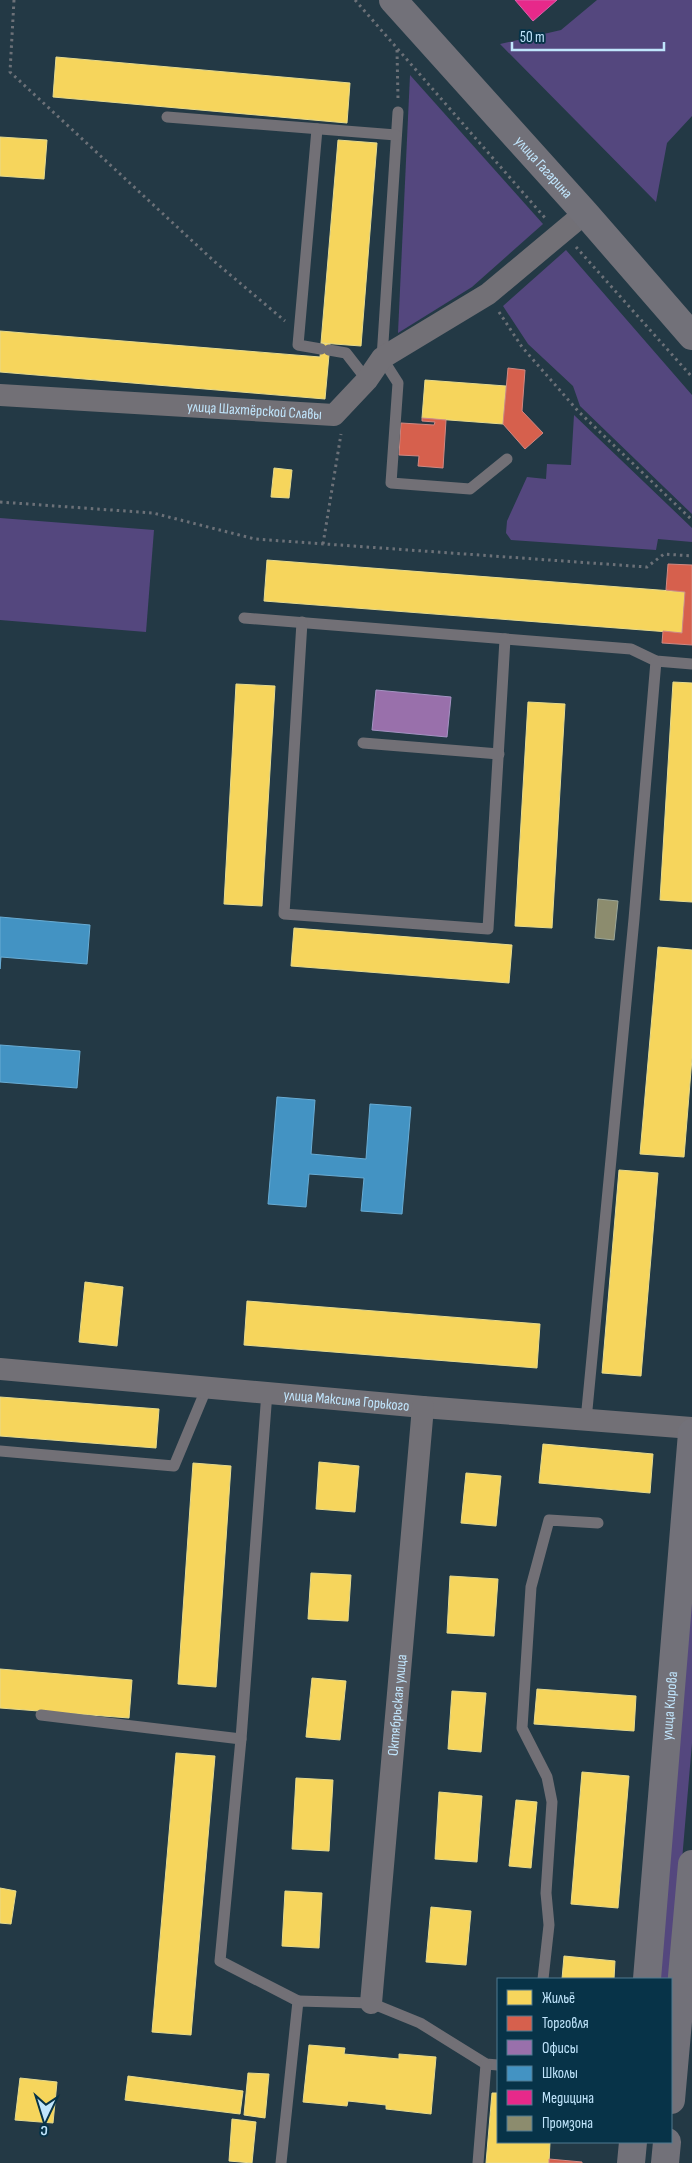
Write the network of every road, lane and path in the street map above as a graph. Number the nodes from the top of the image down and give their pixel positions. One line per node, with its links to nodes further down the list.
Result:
1 (14, 0): 12 (path)
2 (355, 0): 4 (path)
3 (393, 0): 9 (main road, улица Гагарина)
4 (397, 49): 5 (path); 10 (path)
5 (398, 112): 8 (lane)
6 (167, 117): 7 (lane)
7 (317, 129): 8 (lane); 12 (lane)
8 (396, 135): 14 (lane)
9 (585, 213): 10 (street, улица Шахтёрской Славы); 13 (main road, улица Гагарина)
10 (559, 235): 11 (street, улица Шахтёрской Славы); 15 (path)
11 (488, 294): 14 (street, улица Шахтёрской Славы); 21 (path)
12 (299, 332): 16 (lane)
13 (692, 336)
14 (382, 358): 16 (street, улица Шахтёрской Славы); 19 (lane)
15 (692, 377)
16 (367, 380): 18 (street, улица Шахтёрской Славы)
17 (0, 395): 18 (street, улица Шахтёрской Славы)
18 (334, 415): 22 (path)
19 (507, 459)
20 (0, 502): 22 (path)
21 (692, 520)
22 (323, 544): 23 (path)
23 (692, 556)
24 (244, 618): 25 (lane)
25 (302, 622): 26 (lane); 30 (lane)
26 (505, 639): 27 (lane); 30 (lane)
27 (656, 662): 28 (lane); 35 (lane)
28 (692, 664)
29 (362, 743): 30 (lane)
30 (499, 754)
31 (0, 1369): 32 (street, улица Максима Горького)
32 (207, 1387): 33 (street, улица Максима Горького); 38 (lane)
33 (267, 1392): 34 (street, улица Максима Горького); 41 (lane)
34 (422, 1407): 35 (street, улица Максима Горького); 46 (street, Октябрьская улица)
35 (586, 1420): 36 (street, улица Максима Горького)
36 (692, 1428)
37 (692, 1433): 44 (main road, улица Кирова)
38 (0, 1451)
39 (598, 1523): 43 (lane)
40 (41, 1715): 41 (lane)
41 (241, 1739): 45 (lane)
42 (692, 1864): 49 (main road)
43 (543, 1978)
44 (647, 1978)
45 (298, 2001): 46 (lane); 52 (lane)
46 (371, 2003): 47 (lane)
47 (486, 2064): 48 (lane); 53 (lane)
48 (497, 2065)
49 (672, 2089)
50 (633, 2143): 54 (main road)
51 (667, 2143): 55 (main road)
52 (281, 2163)
53 (478, 2163)
54 (631, 2163)
55 (665, 2163)

